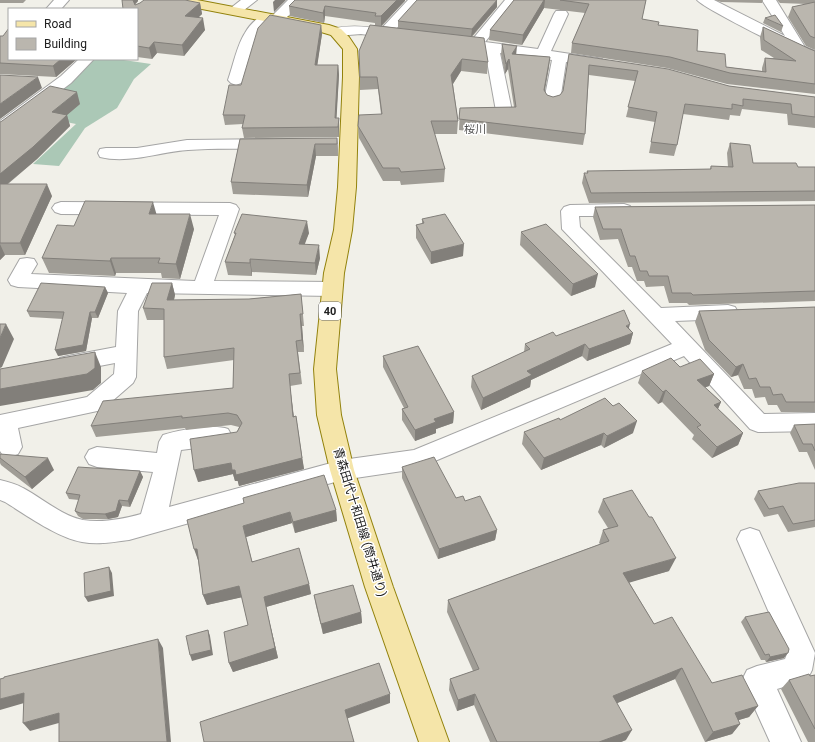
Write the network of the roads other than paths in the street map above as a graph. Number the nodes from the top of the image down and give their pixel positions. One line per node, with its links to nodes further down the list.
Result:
1 (62, 0): 9 (street)
2 (176, 0): 8 (main road)
3 (295, 0): 11 (street)
4 (415, 0): 13 (street)
5 (512, 0): 16 (street)
6 (704, 0): 17 (street)
7 (769, 0): 17 (street)
8 (242, 6): 11 (main road)
9 (54, 8)
10 (562, 14): 18 (street)
11 (272, 18): 12 (main road); 23 (street)
12 (336, 32): 13 (street); 36 (main road, 青森田代十和田線 (筒井通り) / 40)
13 (385, 33): 14 (street)
14 (408, 36)
15 (438, 40): 16 (street)
16 (484, 45): 18 (street); 27 (street)
17 (801, 51): 20 (street)
18 (543, 54): 19 (street)
19 (560, 56): 22 (street); 26 (street)
20 (815, 57)
21 (86, 60): 25 (street)
22 (614, 65)
23 (236, 80)
24 (40, 82): 25 (street)
25 (62, 84): 28 (street)
26 (552, 101)
27 (504, 110)
28 (0, 129)
29 (280, 144): 30 (street)
30 (106, 153)
31 (61, 208): 35 (street)
32 (641, 210): 38 (street)
33 (22, 272): 34 (street)
34 (140, 287): 35 (street); 40 (street)
35 (202, 288): 36 (street)
36 (332, 289): 47 (main road, 青森田代十和田線 (筒井通り) / 40)
37 (744, 312): 38 (street)
38 (656, 315): 39 (street)
39 (687, 346): 42 (street); 47 (street)
40 (126, 353): 41 (street); 44 (street)
41 (52, 367)
42 (815, 422)
43 (232, 435): 46 (street)
44 (10, 447)
45 (97, 457): 46 (street)
46 (167, 464): 49 (street)
47 (342, 470): 49 (street); 51 (main road, 青森田代十和田線 (筒井通り) / 40)
48 (0, 490): 49 (street)
49 (152, 523)
50 (750, 539): 52 (street)
51 (434, 742)
52 (786, 742)

